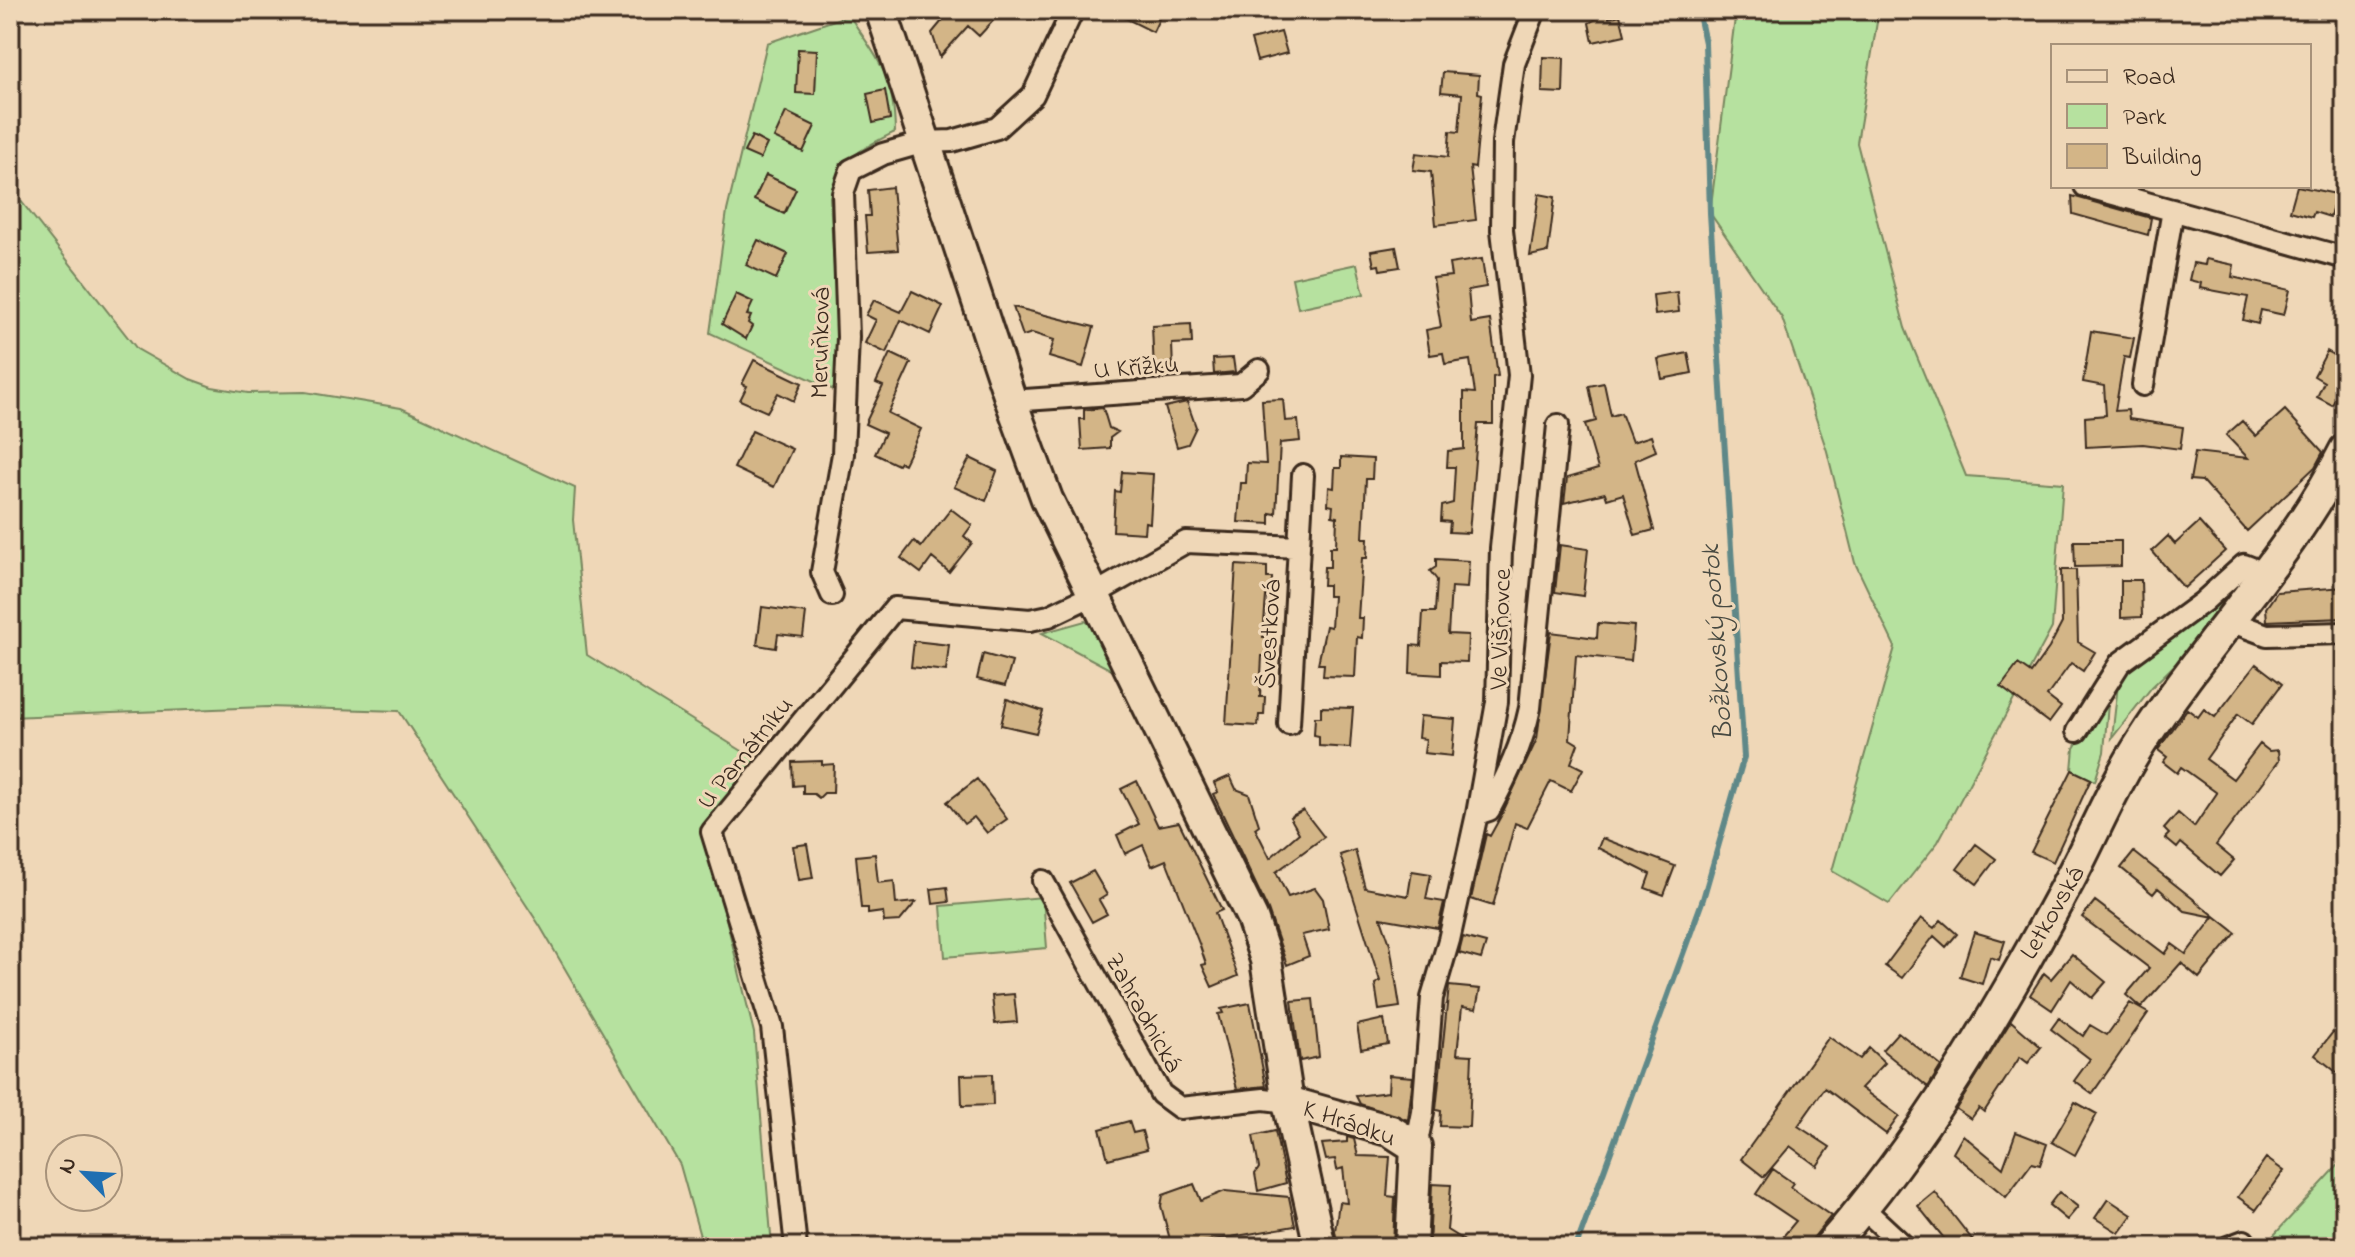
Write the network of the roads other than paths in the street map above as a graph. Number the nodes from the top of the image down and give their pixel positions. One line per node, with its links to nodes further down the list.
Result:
1 (881, 10): 4 (street)
2 (1073, 10): 4 (street)
3 (1535, 10): 22 (street, Ve Višňovce)
4 (925, 142): 10 (street); 16 (street, Meruňková)
5 (2092, 188): 6 (street)
6 (2173, 210): 7 (street); 9 (street)
7 (2345, 258)
8 (1259, 370): 10 (street, U Křížku)
9 (2143, 385)
10 (1011, 401): 17 (street)
11 (1558, 425): 22 (street)
12 (2345, 450): 15 (street, Letkovská)
13 (1303, 475): 14 (street, Švestková)
14 (1299, 547): 17 (street, Švestková); 20 (street, Švestková)
15 (2267, 574): 18 (street, Letkovská); 21 (street)
16 (832, 595)
17 (1093, 595): 24 (street); 27 (street, U Památníku)
18 (2232, 622): 19 (street); 26 (street, Letkovská)
19 (2345, 633)
20 (1289, 724)
21 (2077, 731)
22 (1477, 814): 25 (street, Ve Višňovce)
23 (1043, 881): 24 (street, Zahradnická)
24 (1288, 1102): 25 (street, K Hrádku); 28 (street, K Hrádku)
25 (1416, 1147): 29 (street, Ve Višňovce)
26 (1863, 1208): 30 (street, Letkovská); 31 (street)
27 (796, 1247)
28 (1320, 1247)
29 (1411, 1247)
30 (1829, 1247)
31 (1905, 1247)

